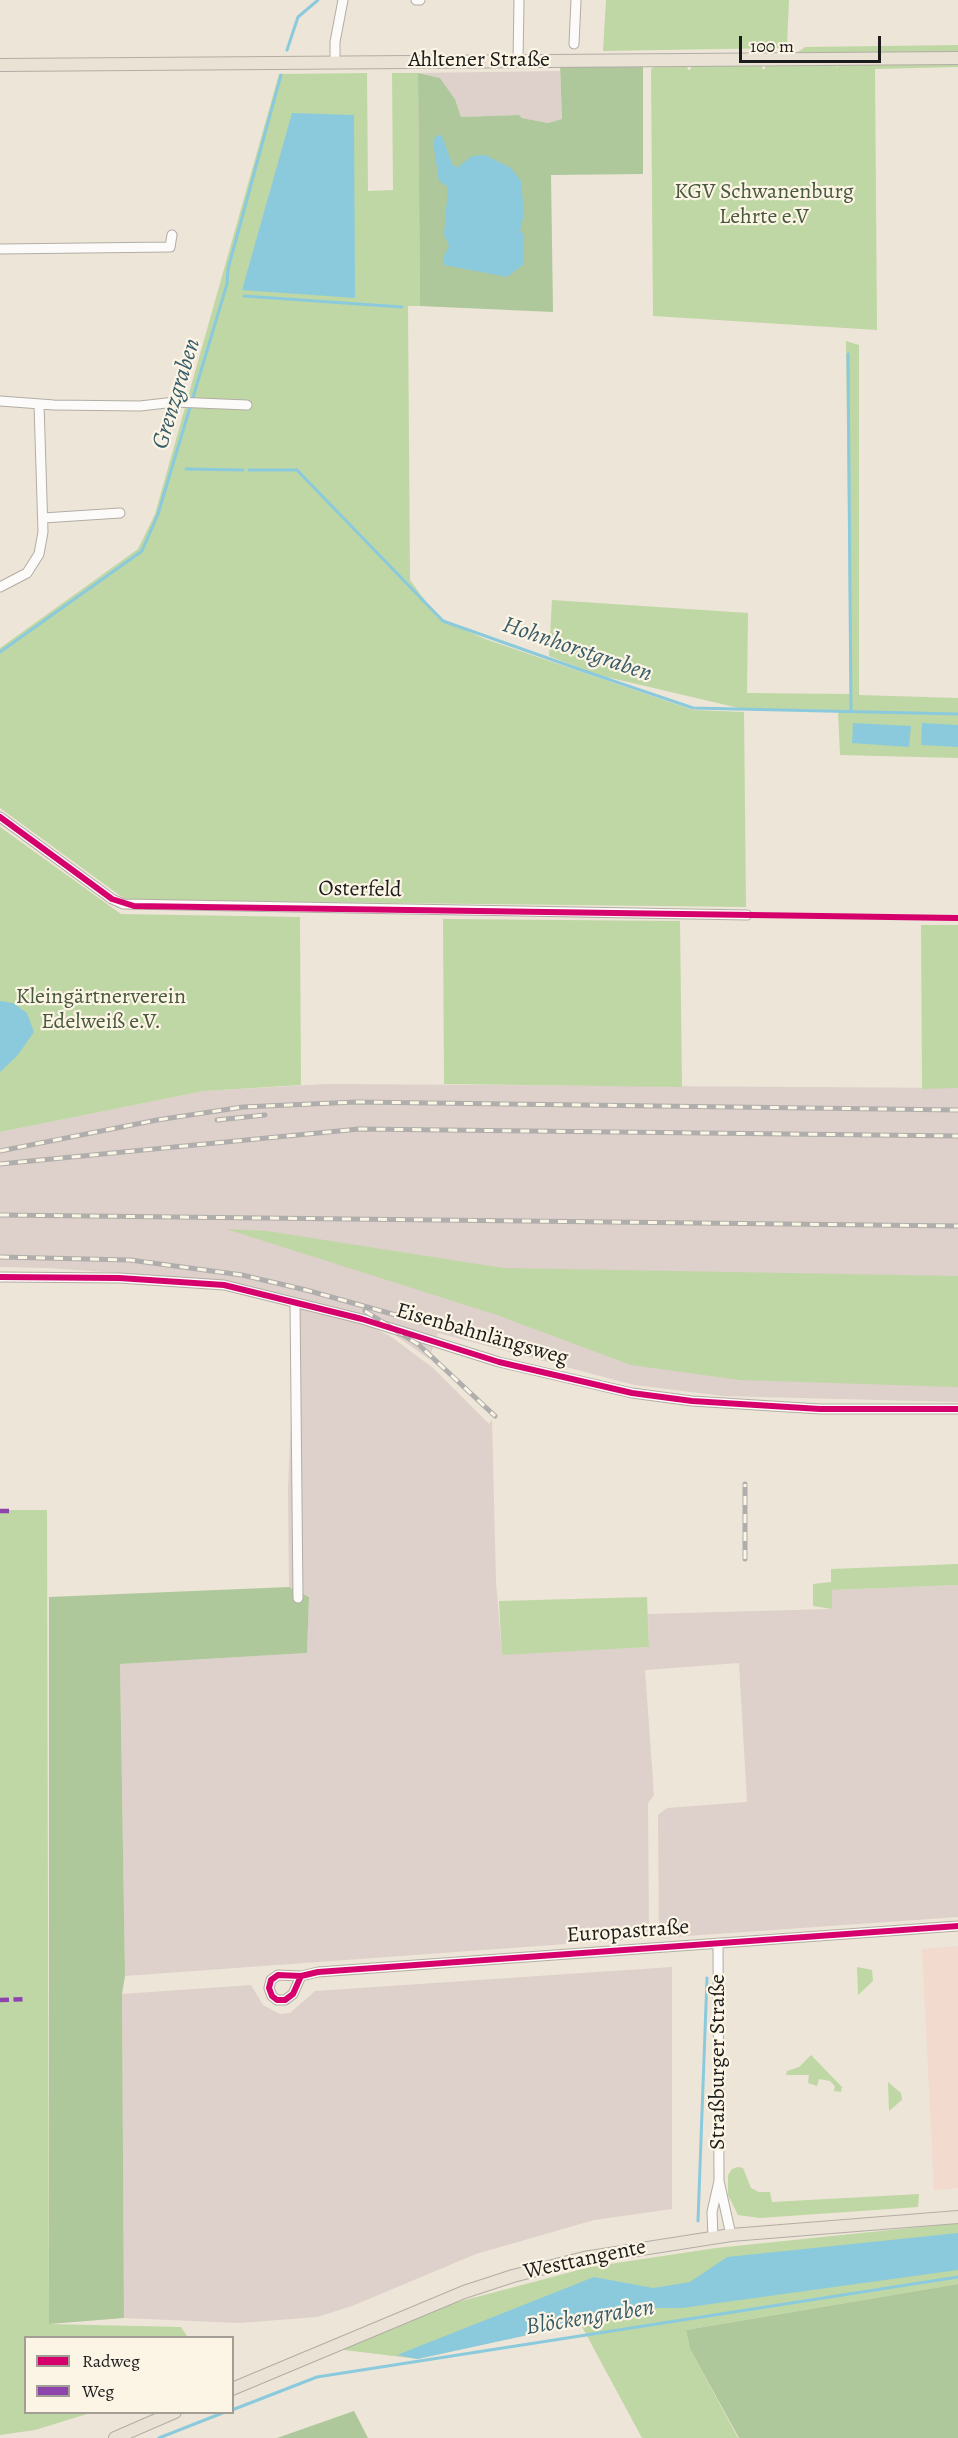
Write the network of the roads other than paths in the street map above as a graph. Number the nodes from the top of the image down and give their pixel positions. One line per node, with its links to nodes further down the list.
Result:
1 (343, 0): 6 (street)
2 (519, 0): 7 (street)
3 (576, 0): 4 (street)
4 (574, 44)
5 (958, 58): 7 (main road, Ahltener Straße)
6 (335, 61): 7 (main road, Ahltener Straße); 8 (main road, Ahltener Straße)
7 (518, 61)
8 (0, 65)
9 (172, 235): 10 (street)
10 (0, 249)
11 (0, 401): 12 (street)
12 (39, 404): 13 (street); 15 (street)
13 (248, 405)
14 (120, 513): 15 (street)
15 (42, 518): 16 (street)
16 (0, 587)
17 (0, 817): 18 (street, Osterfeld)
18 (747, 915)
19 (0, 1277): 20 (street, Eisenbahnlängsweg)
20 (295, 1303): 21 (street, Eisenbahnlängsweg); 22 (street)
21 (958, 1409)
22 (298, 1598)
23 (958, 1926): 24 (street, Europastraße)
24 (718, 1943): 25 (street, Europastraße); 26 (street, Straßburger Straße)
25 (301, 1976)
26 (719, 2181): 28 (street, Straßburger Straße); 29 (street, Straßburger Straße)
27 (958, 2217): 28 (main road, Westtangente)
28 (731, 2235): 29 (main road, Westtangente)
29 (712, 2238): 30 (main road, Westtangente)
30 (234, 2388)
31 (171, 2414): 32 (main road)
32 (115, 2438)

